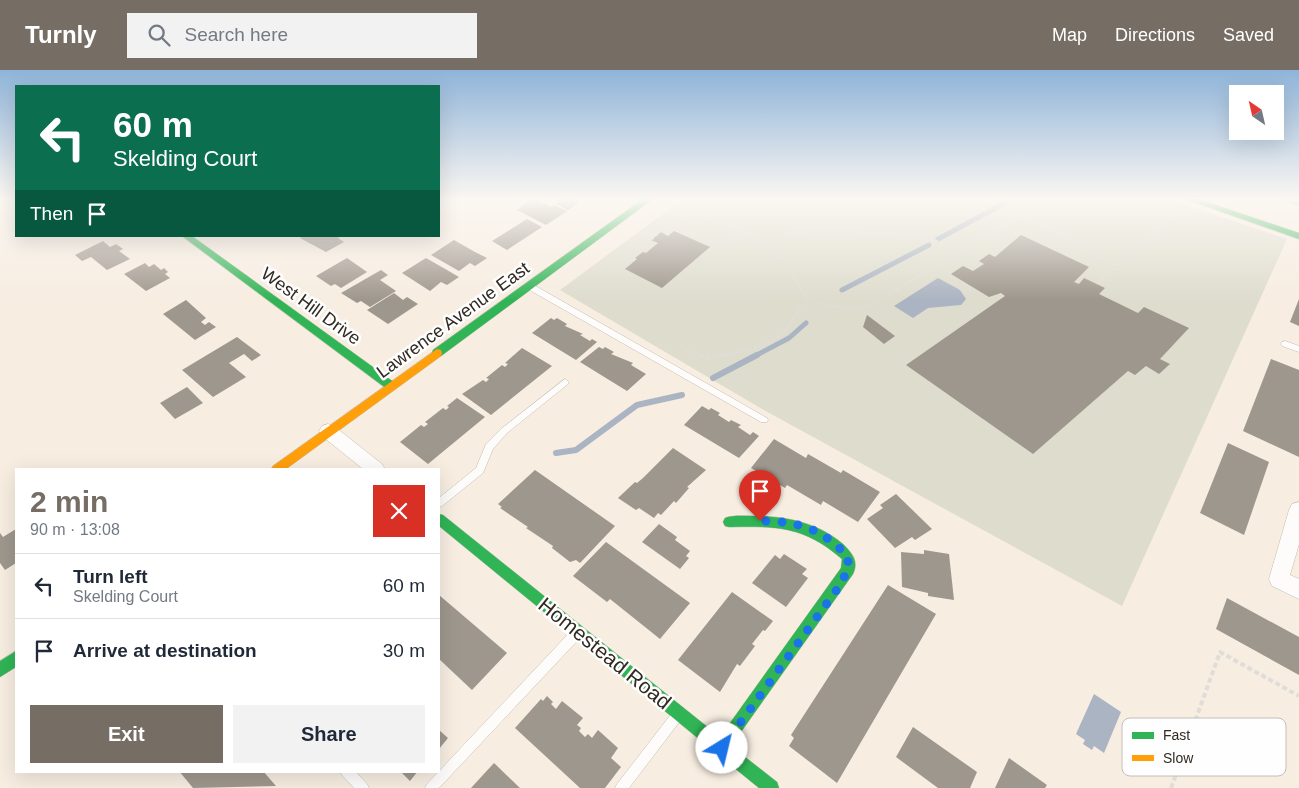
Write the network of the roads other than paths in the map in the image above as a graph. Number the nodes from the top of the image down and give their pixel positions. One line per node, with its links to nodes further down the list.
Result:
1 (603, 233): 5 (street, Lawrence Avenue East)
2 (1287, 233): 3 (street)
3 (1299, 236)
4 (187, 237): 9 (street, West Hill Drive)
5 (528, 286): 9 (street, Lawrence Avenue East); 10 (lane)
6 (1285, 344): 7 (lane)
7 (1299, 349)
8 (565, 382): 14 (lane)
9 (391, 386): 11 (street, Lawrence Avenue East)
10 (764, 420)
11 (328, 430): 12 (street, Lawrence Avenue East); 13 (street)
12 (278, 468)
13 (375, 468)
14 (440, 503)
15 (1299, 510): 18 (street)
16 (440, 520): 19 (street, Homestead Road)
17 (729, 522): 23 (street)
18 (1299, 590)
19 (579, 632): 22 (street, Homestead Road); 26 (lane)
20 (15, 659): 21 (street)
21 (0, 670)
22 (679, 712): 23 (street, Homestead Road); 27 (lane)
23 (722, 748): 28 (street, Homestead Road)
24 (348, 773): 25 (lane)
25 (363, 788)
26 (431, 788)
27 (621, 788)
28 (771, 788)

